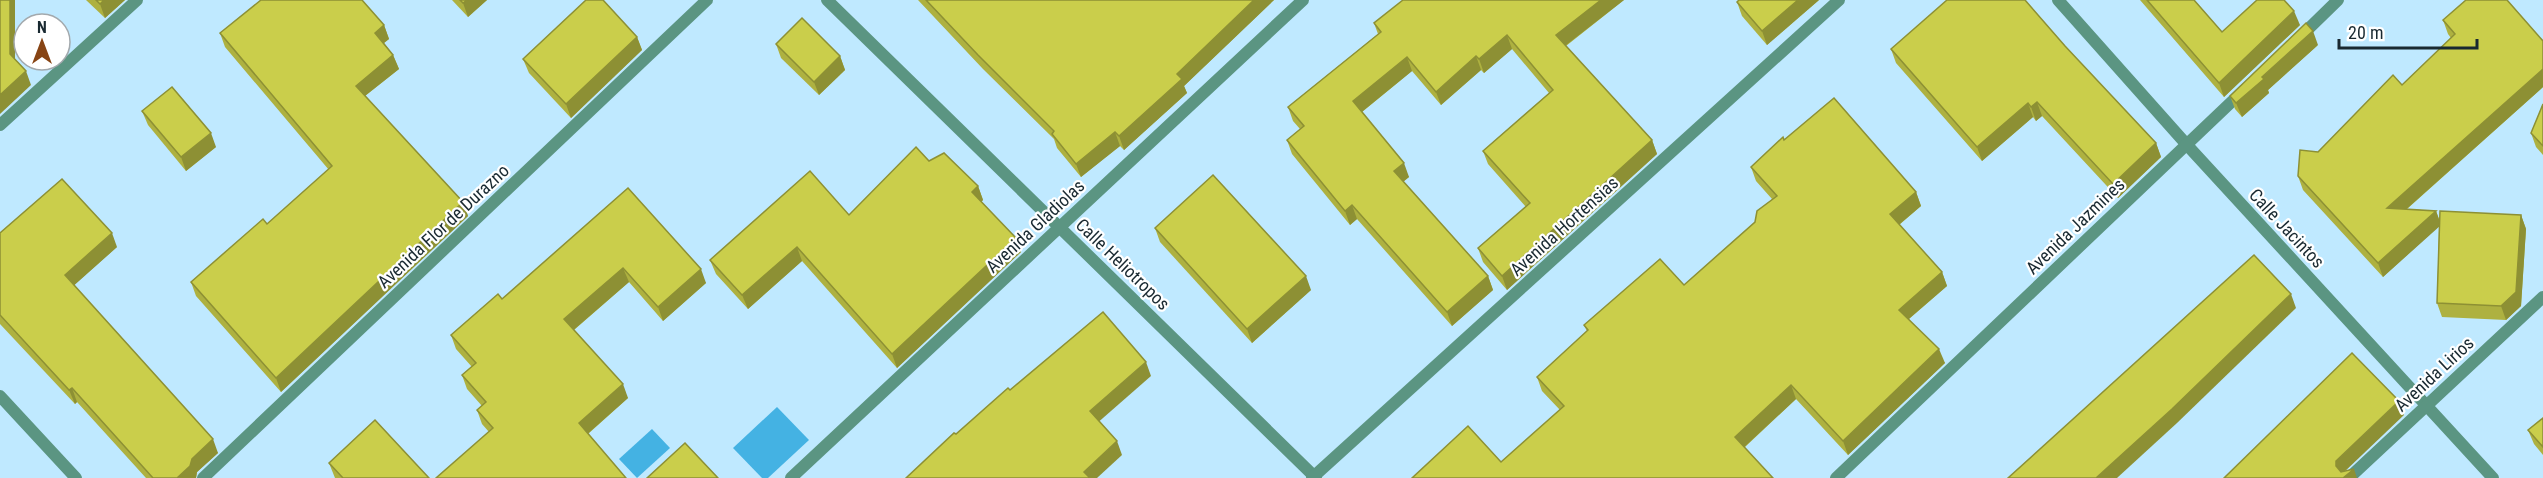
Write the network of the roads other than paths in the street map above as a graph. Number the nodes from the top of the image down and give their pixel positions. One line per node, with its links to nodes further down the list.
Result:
1 (136, 0): 10 (street)
2 (707, 0): 17 (street, Avenida Flor de Durazno)
3 (827, 0): 12 (street, Calle Heliotropos)
4 (1303, 0): 12 (street, Avenida Gladiolas)
5 (1839, 0): 19 (street, Avenida Hortensias)
6 (2058, 0): 11 (street, Calle Jacintos)
7 (2338, 0): 8 (street)
8 (2288, 48)
9 (2254, 81): 11 (street, Avenida Jazmines)
10 (0, 125)
11 (2187, 145): 15 (street, Calle Jacintos); 20 (street, Avenida Jazmines)
12 (1060, 227): 18 (street, Avenida Gladiolas); 19 (street, Calle Heliotropos)
13 (2543, 297): 15 (street, Avenida Lirios)
14 (0, 396): 16 (street)
15 (2426, 405): 21 (street, Avenida Lirios); 22 (street, Calle Jacintos)
16 (76, 478)
17 (203, 478)
18 (791, 478)
19 (1314, 478)
20 (1836, 478)
21 (2349, 478)
22 (2493, 478)

